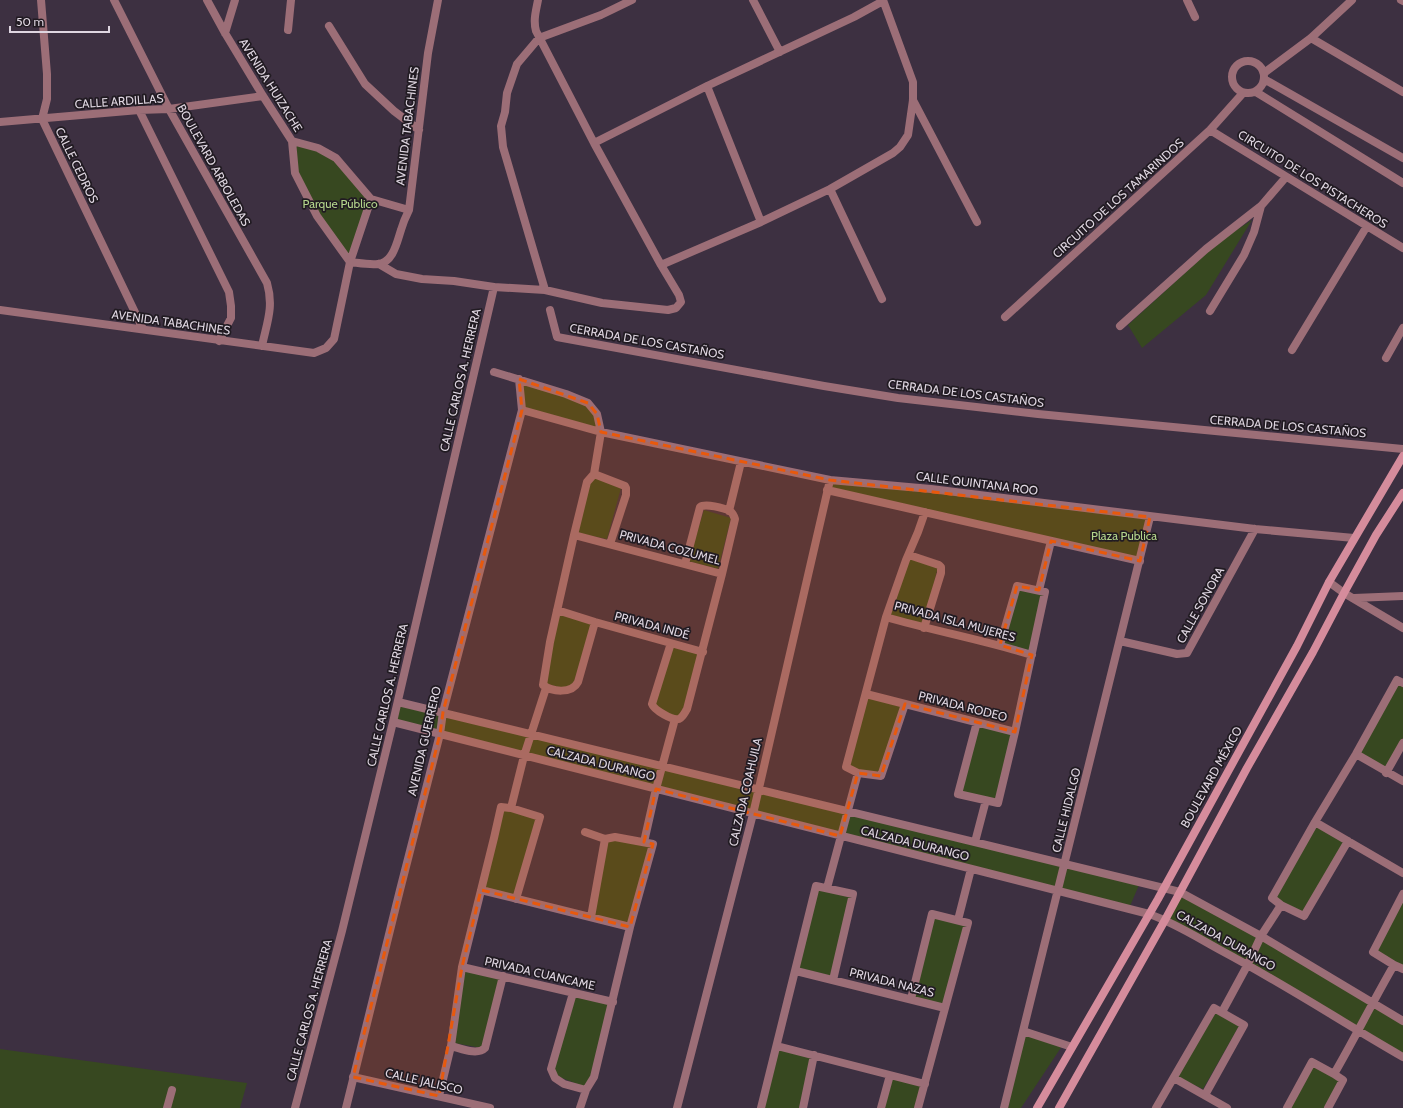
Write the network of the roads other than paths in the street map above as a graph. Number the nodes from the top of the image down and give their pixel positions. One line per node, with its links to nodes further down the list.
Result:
1 (41, 0): 29 (street, CALLE CEDROS)
2 (114, 0): 27 (street, BOULEVARD ARBOLEDAS)
3 (207, 0): 16 (street, AVENIDA HUIZACHE)
4 (235, 0): 16 (street)
5 (291, 0): 15 (street)
6 (438, 0): 31 (street, AVENIDA TABACHINES)
7 (538, 0): 17 (street)
8 (632, 0): 17 (street)
9 (753, 0): 19 (street)
10 (1187, 0): 13 (street)
11 (1352, 0): 18 (street)
12 (883, 1): 19 (street); 26 (street)
13 (1195, 17)
14 (329, 26): 31 (street)
15 (288, 30)
16 (225, 33): 25 (street, AVENIDA HUIZACHE)
17 (539, 38): 34 (street); 50 (street)
18 (1311, 38): 20 (street); 23 (street)
19 (780, 52): 21 (street)
20 (1264, 76): 22 (street); 24 (street); 35 (street)
21 (708, 86): 34 (street); 42 (street)
22 (1256, 92): 24 (street); 37 (street)
23 (1403, 92)
24 (1243, 93): 32 (street, CIRCUITO DE LOS TAMARINDOS)
25 (263, 96): 27 (street, CALLE ARDILLAS); 33 (street, AVENIDA HUIZACHE)
26 (913, 100): 38 (street); 43 (street)
27 (169, 109): 28 (street, CALLE ARDILLAS); 60 (street, BOULEVARD ARBOLEDAS)
28 (139, 110): 29 (street, CALLE ARDILLAS); 59 (street)
29 (42, 119): 30 (street, CALLE ARDILLAS); 58 (street, CALLE CEDROS)
30 (0, 122)
31 (418, 130): 41 (street, AVENIDA TABACHINES)
32 (1210, 130): 36 (street, CIRCUITO DE LOS PISTACHEROS); 55 (street, CIRCUITO DE LOS TAMARINDOS)
33 (292, 141): 39 (street); 46 (street, AVENIDA HUIZACHE)
34 (594, 143): 48 (street)
35 (1403, 158)
36 (1286, 176): 40 (street); 44 (street, CIRCUITO DE LOS PISTACHEROS)
37 (1403, 183)
38 (830, 189): 42 (street); 51 (street)
39 (371, 199): 41 (street); 46 (street)
40 (1261, 206): 54 (street); 56 (street)
41 (408, 210): 47 (street, AVENIDA TABACHINES)
42 (760, 222): 48 (street)
43 (977, 222)
44 (1367, 226): 45 (street, CIRCUITO DE LOS PISTACHEROS); 61 (street)
45 (1403, 248)
46 (350, 262): 47 (street); 60 (street, AVENIDA TABACHINES)
47 (379, 264): 49 (street)
48 (661, 265): 50 (street)
49 (494, 287): 50 (street); 104 (street, CALLE CARLOS A. HERRERA)
50 (545, 290)
51 (882, 299)
52 (0, 310): 58 (street, AVENIDA TABACHINES)
53 (550, 310): 67 (street, CERRADA DE LOS CASTAÑOS)
54 (1210, 311)
55 (1005, 317)
56 (1120, 326)
57 (1403, 328): 62 (street)
58 (143, 329): 59 (street, AVENIDA TABACHINES)
59 (219, 341): 60 (street, AVENIDA TABACHINES)
60 (262, 346)
61 (1292, 350)
62 (1386, 358)
63 (494, 372): 64 (street)
64 (519, 379): 65 (street, AVENIDA GUERRERO); 66 (street)
65 (522, 410): 66 (street, CALLE QUINTANA ROO); 106 (street, AVENIDA GUERRERO)
66 (601, 432): 69 (street, CALLE QUINTANA ROO); 70 (street)
67 (1403, 449)
68 (1403, 456): 79 (main road, BOULEVARD MÉXICO)
69 (741, 462): 71 (street, CALLE QUINTANA ROO); 74 (street)
70 (594, 474): 78 (street); 81 (street, PRIVADA COZUMEL)
71 (830, 480): 72 (street, CALZADA COAHUILA); 76 (street, CALLE QUINTANA ROO)
72 (827, 490): 75 (street); 121 (street, CALZADA COAHUILA)
73 (1403, 493): 88 (main road)
74 (729, 511): 84 (street); 85 (street)
75 (925, 512): 80 (street); 82 (street, PRIVADA ISLA MUJERES)
76 (1150, 517): 77 (street, CALLE QUINTANA ROO); 83 (street, CALLE HIDALGO)
77 (1255, 529): 79 (street, CALLE QUINTANA ROO); 96 (street, CALLE SONORA)
78 (574, 535): 81 (street, PRIVADA COZUMEL); 91 (street)
79 (1354, 538): 86 (main road, BOULEVARD MÉXICO)
80 (1051, 541): 83 (street); 87 (street)
81 (610, 544): 84 (street, PRIVADA COZUMEL)
82 (909, 555): 92 (street, PRIVADA ISLA MUJERES); 94 (street)
83 (1140, 561): 96 (street, CALLE HIDALGO)
84 (685, 564): 85 (street, PRIVADA COZUMEL)
85 (722, 574): 99 (street)
86 (1329, 582): 88 (street); 137 (main road, BOULEVARD MÉXICO)
87 (1039, 590): 98 (street); 100 (street)
88 (1344, 593): 90 (street); 140 (main road)
89 (1403, 596): 90 (street)
90 (1353, 598): 95 (street)
91 (557, 610): 93 (street, PRIVADA INDÉ); 102 (street)
92 (886, 617): 94 (street, PRIVADA ISLA MUJERES); 103 (street)
93 (594, 622): 97 (street, PRIVADA INDÉ); 102 (street)
94 (924, 628): 98 (street, PRIVADA ISLA MUJERES)
95 (1403, 628)
96 (1120, 641): 133 (street, CALLE HIDALGO)
97 (671, 643): 99 (street, PRIVADA INDÉ); 107 (street)
98 (1000, 645): 100 (street, PRIVADA ISLA MUJERES)
99 (703, 652): 107 (street)
100 (1032, 655): 110 (street)
101 (1403, 682): 114 (street)
102 (546, 688): 112 (street)
103 (866, 694): 105 (street, PRIVADA RODEO); 117 (street)
104 (398, 702): 106 (street, CALZADA DURANGO); 108 (street, CALLE CARLOS A. HERRERA)
105 (905, 704): 109 (street, PRIVADA RODEO); 117 (street, PRIVADA RODEO)
106 (443, 712): 111 (street, AVENIDA GUERRERO); 112 (street, CALZADA DURANGO)
107 (675, 719): 116 (street)
108 (393, 722): 111 (street, CALZADA DURANGO); 181 (street, CALLE CARLOS A. HERRERA)
109 (977, 722): 110 (street, PRIVADA RODEO); 122 (street)
110 (1015, 732): 122 (street)
111 (440, 734): 115 (street, CALZADA DURANGO); 173 (street, AVENIDA GUERRERO)
112 (530, 734): 115 (street); 116 (street, CALZADA DURANGO)
113 (1403, 743): 118 (street)
114 (1356, 754): 118 (street); 126 (street)
115 (524, 756): 120 (street, CALZADA DURANGO); 123 (street)
116 (663, 766): 120 (street); 121 (street, CALZADA DURANGO)
117 (858, 773): 124 (street)
118 (1386, 773): 119 (street)
119 (1403, 781)
120 (656, 789): 125 (street, CALZADA DURANGO); 131 (street)
121 (758, 789): 124 (street, CALZADA DURANGO); 125 (street, CALZADA COAHUILA)
122 (986, 800): 132 (street)
123 (511, 808): 138 (street); 142 (street)
124 (848, 811): 128 (street); 132 (street, CALZADA DURANGO)
125 (753, 814): 128 (street, CALZADA DURANGO); 185 (street, CALZADA COAHUILA)
126 (1315, 822): 130 (street); 143 (street)
127 (585, 832): 129 (street)
128 (840, 836): 134 (street, CALZADA DURANGO); 136 (street)
129 (604, 839): 131 (street); 145 (street)
130 (1348, 841): 135 (street); 143 (street)
131 (644, 842): 148 (street)
132 (975, 842): 133 (street, CALZADA DURANGO)
133 (1065, 864): 137 (street, CALZADA DURANGO); 139 (street, CALLE HIDALGO)
134 (971, 869): 139 (street, CALZADA DURANGO); 146 (street)
135 (1403, 874)
136 (827, 888): 154 (street); 156 (street, PRIVADA NAZAS)
137 (1163, 888): 140 (street, CALZADA DURANGO); 144 (main road, BOULEVARD MÉXICO)
138 (481, 890): 142 (street); 152 (street)
139 (1058, 891): 144 (street, CALZADA DURANGO); 164 (street, CALLE HIDALGO)
140 (1180, 892): 147 (main road); 149 (street, CALZADA DURANGO)
141 (1403, 894): 151 (street)
142 (516, 899): 145 (street)
143 (1281, 905): 149 (street)
144 (1149, 914): 147 (street, CALZADA DURANGO); 168 (main road, BOULEVARD MÉXICO)
145 (591, 917): 148 (street)
146 (958, 920): 158 (street); 161 (street)
147 (1165, 920): 150 (street, CALZADA DURANGO); 192 (main road)
148 (630, 927): 159 (street)
149 (1261, 936): 150 (street); 160 (street, CALZADA DURANGO)
150 (1248, 964): 162 (street); 165 (street, CALZADA DURANGO)
151 (1394, 965): 153 (street); 160 (street)
152 (462, 967): 155 (street, PRIVADA CUANCAME); 166 (street)
153 (1403, 969)
154 (796, 970): 156 (street, PRIVADA NAZAS); 167 (street)
155 (503, 976): 157 (street, PRIVADA CUANCAME); 166 (street)
156 (833, 980): 158 (street, PRIVADA NAZAS)
157 (573, 993): 159 (street, PRIVADA CUANCAME); 177 (street)
158 (911, 999): 161 (street, PRIVADA NAZAS)
159 (613, 1002): 177 (street)
160 (1371, 1003): 163 (street, CALZADA DURANGO); 165 (street)
161 (945, 1008): 175 (street)
162 (1222, 1012): 174 (street); 178 (street)
163 (1403, 1021)
164 (1023, 1031): 168 (street); 190 (street, CALLE HIDALGO)
165 (1358, 1031): 170 (street, CALZADA DURANGO); 171 (street)
166 (450, 1046): 179 (street)
167 (777, 1046): 169 (street); 186 (street)
168 (1072, 1047): 191 (main road, BOULEVARD MÉXICO)
169 (814, 1055): 172 (street); 187 (street)
170 (1403, 1057)
171 (1334, 1074): 195 (street); 196 (street)
172 (890, 1075): 175 (street); 188 (street)
173 (353, 1077): 179 (street, CALLE JALISCO); 182 (street, AVENIDA GUERRERO)
174 (1174, 1078): 178 (street); 193 (street)
175 (925, 1084): 189 (street)
176 (172, 1090): 180 (street)
177 (586, 1090): 184 (street)
178 (1205, 1095): 194 (street)
179 (439, 1096): 183 (street, CALLE JALISCO)
180 (166, 1108)
181 (295, 1108)
182 (346, 1108)
183 (490, 1108)
184 (580, 1108)
185 (677, 1108)
186 (761, 1108)
187 (803, 1108)
188 (881, 1108)
189 (918, 1108)
190 (1004, 1108)
191 (1037, 1108)
192 (1059, 1108)
193 (1156, 1108)
194 (1227, 1108)
195 (1287, 1108)
196 (1328, 1108)

